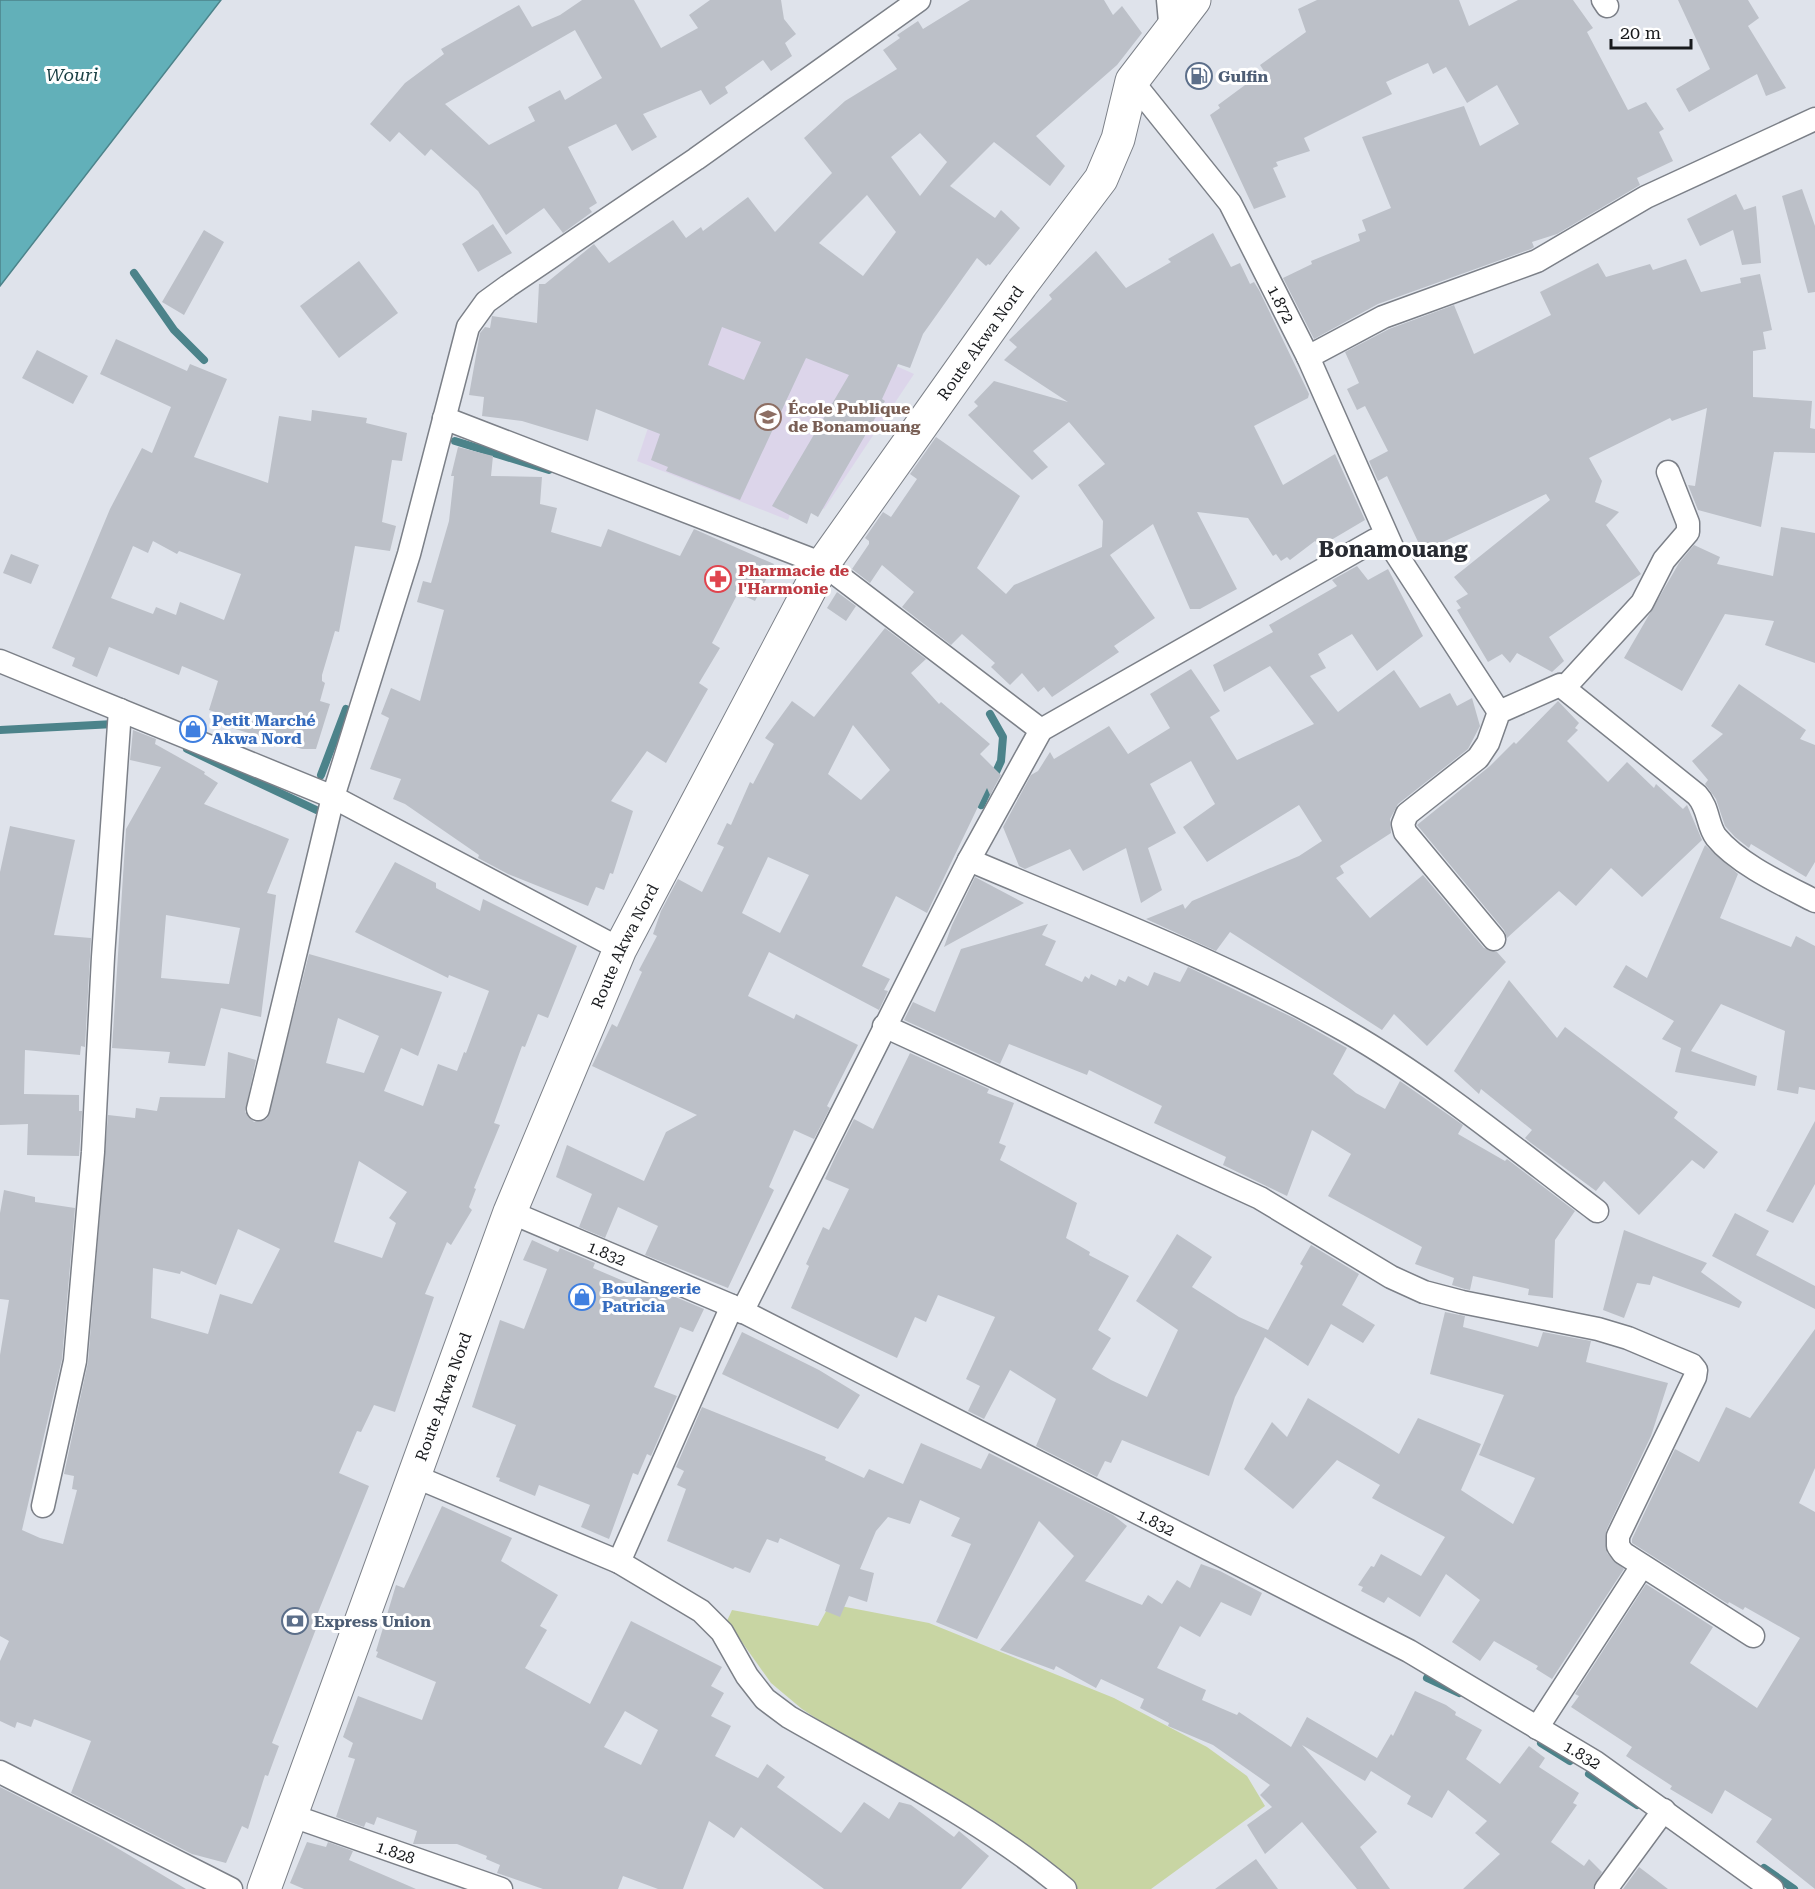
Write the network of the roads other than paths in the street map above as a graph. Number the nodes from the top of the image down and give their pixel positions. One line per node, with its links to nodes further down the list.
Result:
1 (919, 0): 8 (street)
2 (1168, 0): 4 (street)
3 (1194, 0): 4 (main road)
4 (1171, 33): 5 (main road)
5 (1132, 81): 7 (street, 1.872); 11 (main road, Route Akwa Nord)
6 (1815, 119): 7 (street)
7 (1308, 357): 10 (street, 1.872)
8 (444, 418): 11 (street); 17 (street)
9 (1668, 472): 13 (street)
10 (1392, 549): 15 (street, 1.872); 16 (street)
11 (823, 564): 16 (street); 21 (main road, Route Akwa Nord)
12 (0, 661): 14 (street)
13 (1564, 687): 15 (street); 19 (street)
14 (120, 710): 17 (street); 28 (street)
15 (1499, 712): 20 (street)
16 (1041, 730): 18 (street)
17 (333, 797): 21 (street); 23 (street)
18 (969, 860): 22 (street); 24 (street)
19 (1815, 901)
20 (1494, 939)
21 (620, 949): 25 (main road, Route Akwa Nord)
22 (884, 1026): 26 (street); 30 (street)
23 (258, 1109)
24 (1597, 1211)
25 (510, 1212): 26 (street, 1.832); 27 (main road, Route Akwa Nord)
26 (737, 1309): 29 (street); 32 (street, 1.832)
27 (414, 1476): 29 (street); 35 (main road, Route Akwa Nord)
28 (43, 1506)
29 (619, 1562): 39 (street)
30 (1642, 1566): 31 (street); 32 (street)
31 (1753, 1636)
32 (1537, 1728): 34 (street, 1.832)
33 (0, 1772): 36 (street)
34 (1664, 1810): 40 (street); 41 (street, 1.832)
35 (290, 1815): 37 (main road, Route Akwa Nord); 38 (street, 1.828)
36 (231, 1889)
37 (264, 1889)
38 (501, 1889)
39 (1065, 1889)
40 (1606, 1889)
41 (1772, 1889)

